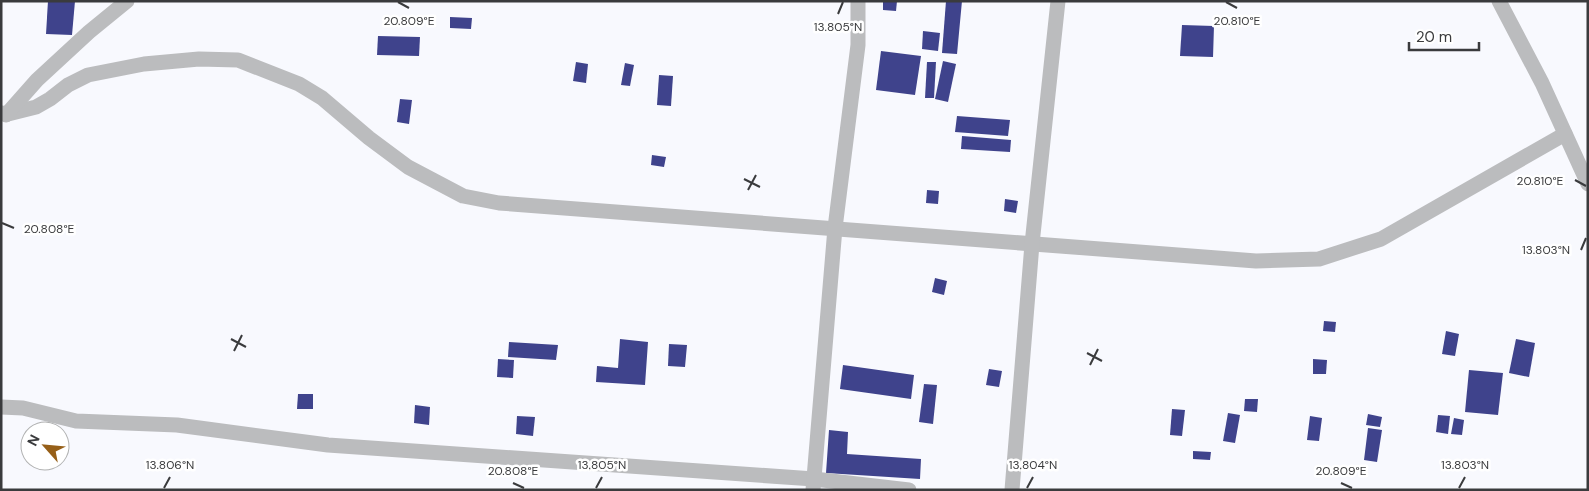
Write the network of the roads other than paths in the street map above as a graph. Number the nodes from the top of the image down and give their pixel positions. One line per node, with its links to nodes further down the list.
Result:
1 (127, 1): 5 (street)
2 (858, 1): 8 (street)
3 (1058, 1): 9 (street)
4 (1499, 1): 6 (street)
5 (3, 115): 8 (street)
6 (1565, 134): 7 (street); 9 (street)
7 (1588, 184)
8 (835, 228): 9 (street); 11 (street)
9 (1032, 244): 13 (street)
10 (1, 407): 11 (street)
11 (814, 484): 12 (street)
12 (909, 490)
13 (1012, 490)

